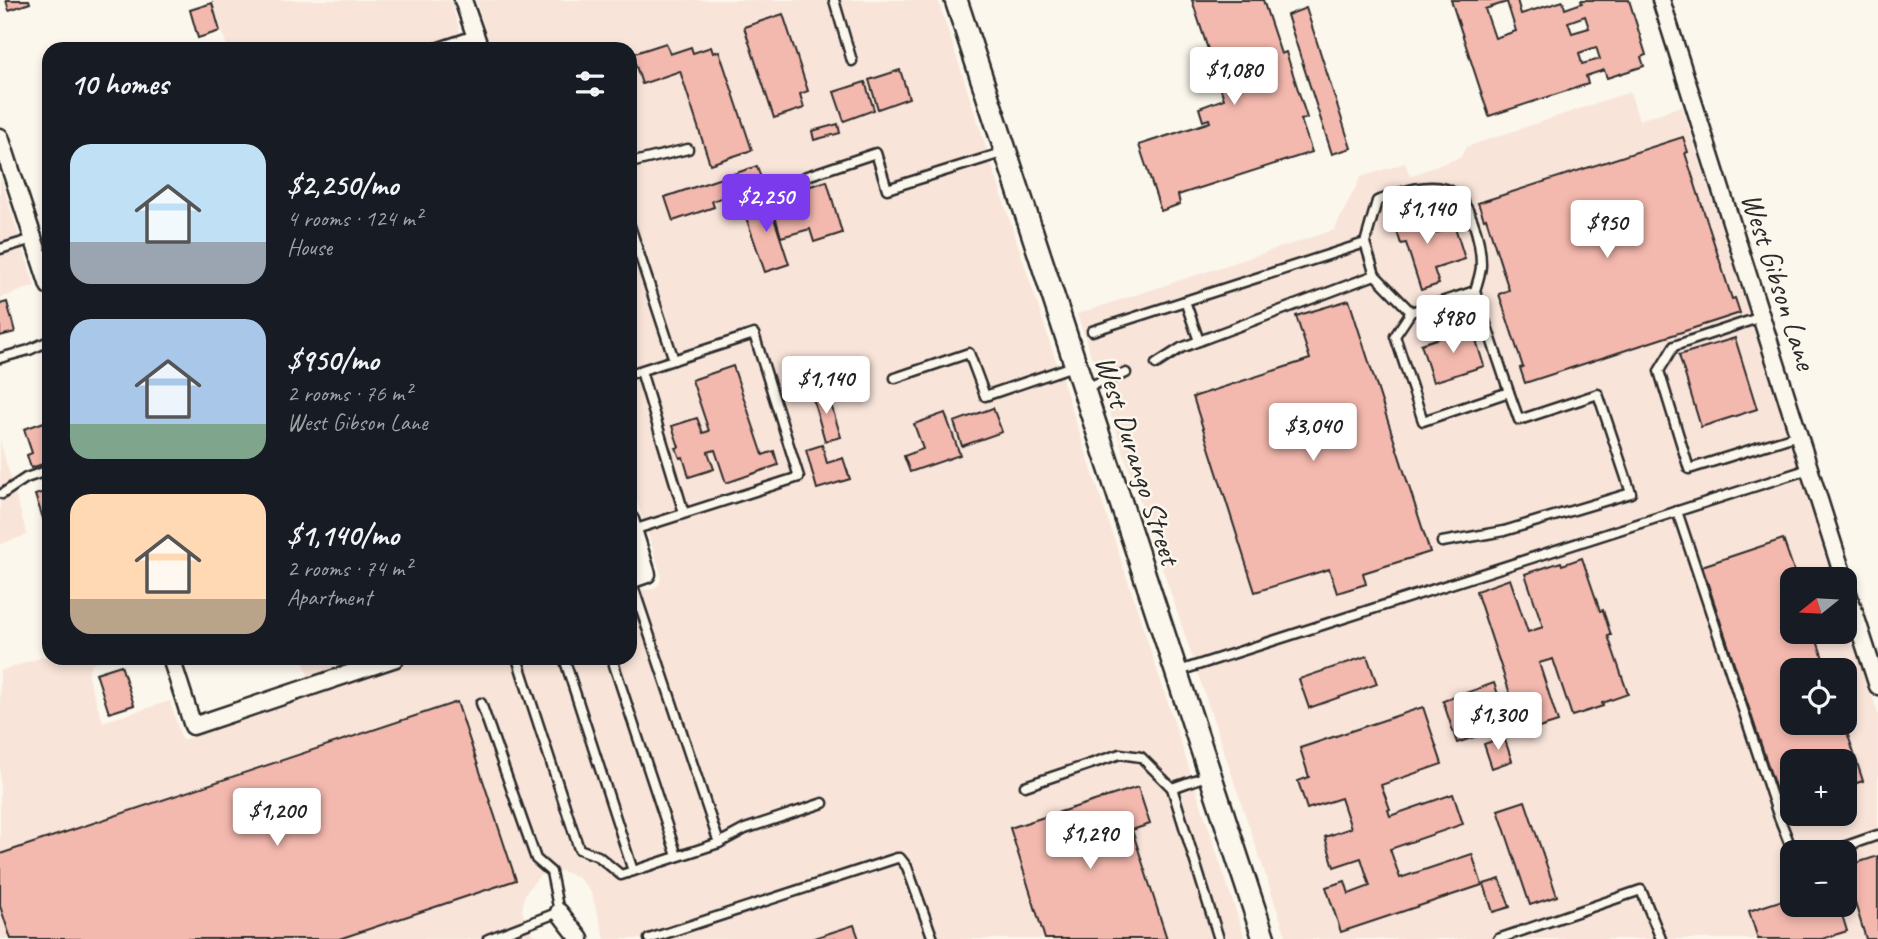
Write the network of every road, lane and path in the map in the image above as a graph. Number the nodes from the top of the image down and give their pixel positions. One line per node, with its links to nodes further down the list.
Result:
1 (463, 0): 5 (street)
2 (834, 0): 6 (lane)
3 (956, 0): 9 (street, West Durango Street)
4 (1661, 0): 21 (street, West Gibson Lane)
5 (477, 42)
6 (852, 61)
7 (0, 137): 12 (street)
8 (688, 149): 10 (lane)
9 (1005, 152): 11 (lane); 28 (street, West Durango Street)
10 (637, 161)
11 (804, 177)
12 (33, 239): 15 (lane); 16 (street)
13 (1365, 243): 17 (lane); 18 (lane); 19 (lane)
14 (637, 245): 26 (lane)
15 (0, 249)
16 (42, 265)
17 (1375, 275): 20 (lane); 23 (lane)
18 (1475, 291): 20 (lane); 34 (lane)
19 (1185, 301): 22 (lane); 23 (lane)
20 (1411, 312): 34 (lane)
21 (1761, 317): 35 (street, West Gibson Lane); 35 (lane)
22 (1092, 331)
23 (1199, 341): 27 (lane)
24 (42, 344): 25 (lane)
25 (0, 358)
26 (674, 360): 29 (lane); 40 (lane)
27 (1156, 364)
28 (1076, 365): 32 (lane); 33 (street, West Durango Street)
29 (641, 370): 30 (lane); 40 (lane)
30 (637, 371)
31 (1126, 373): 33 (lane)
32 (895, 378)
33 (1083, 388): 53 (street, West Durango Street)
34 (1509, 392): 42 (lane)
35 (1798, 435): 36 (street, West Gibson Lane)
36 (1809, 469): 39 (lane); 44 (street, West Gibson Lane)
37 (42, 472): 38 (lane)
38 (2, 494)
39 (1677, 511): 53 (lane); 61 (lane)
40 (684, 513): 41 (lane)
41 (637, 524)
42 (1442, 542)
43 (637, 543): 45 (street)
44 (1840, 567)
45 (637, 578)
46 (637, 598): 63 (lane)
47 (1857, 621): 54 (street, West Gibson Lane)
48 (173, 665): 49 (street)
49 (375, 665)
50 (519, 665): 65 (lane)
51 (566, 665): 65 (lane)
52 (614, 665): 64 (lane)
53 (1176, 672): 56 (street, West Durango Street)
54 (1878, 686)
55 (481, 703): 66 (lane)
56 (1210, 775): 58 (lane); 72 (street, West Durango Street)
57 (1025, 786): 58 (lane)
58 (1172, 788): 71 (lane)
59 (824, 803): 63 (lane)
60 (1878, 835): 62 (lane)
61 (1788, 840)
62 (1857, 842)
63 (719, 843): 64 (lane)
64 (677, 856): 65 (lane)
65 (633, 871)
66 (559, 912): 67 (lane); 68 (street)
67 (488, 939)
68 (580, 939)
69 (649, 939): 70 (lane)
70 (933, 939)
71 (1219, 939)
72 (1264, 939)
73 (1498, 939): 74 (lane)
74 (1661, 939)

